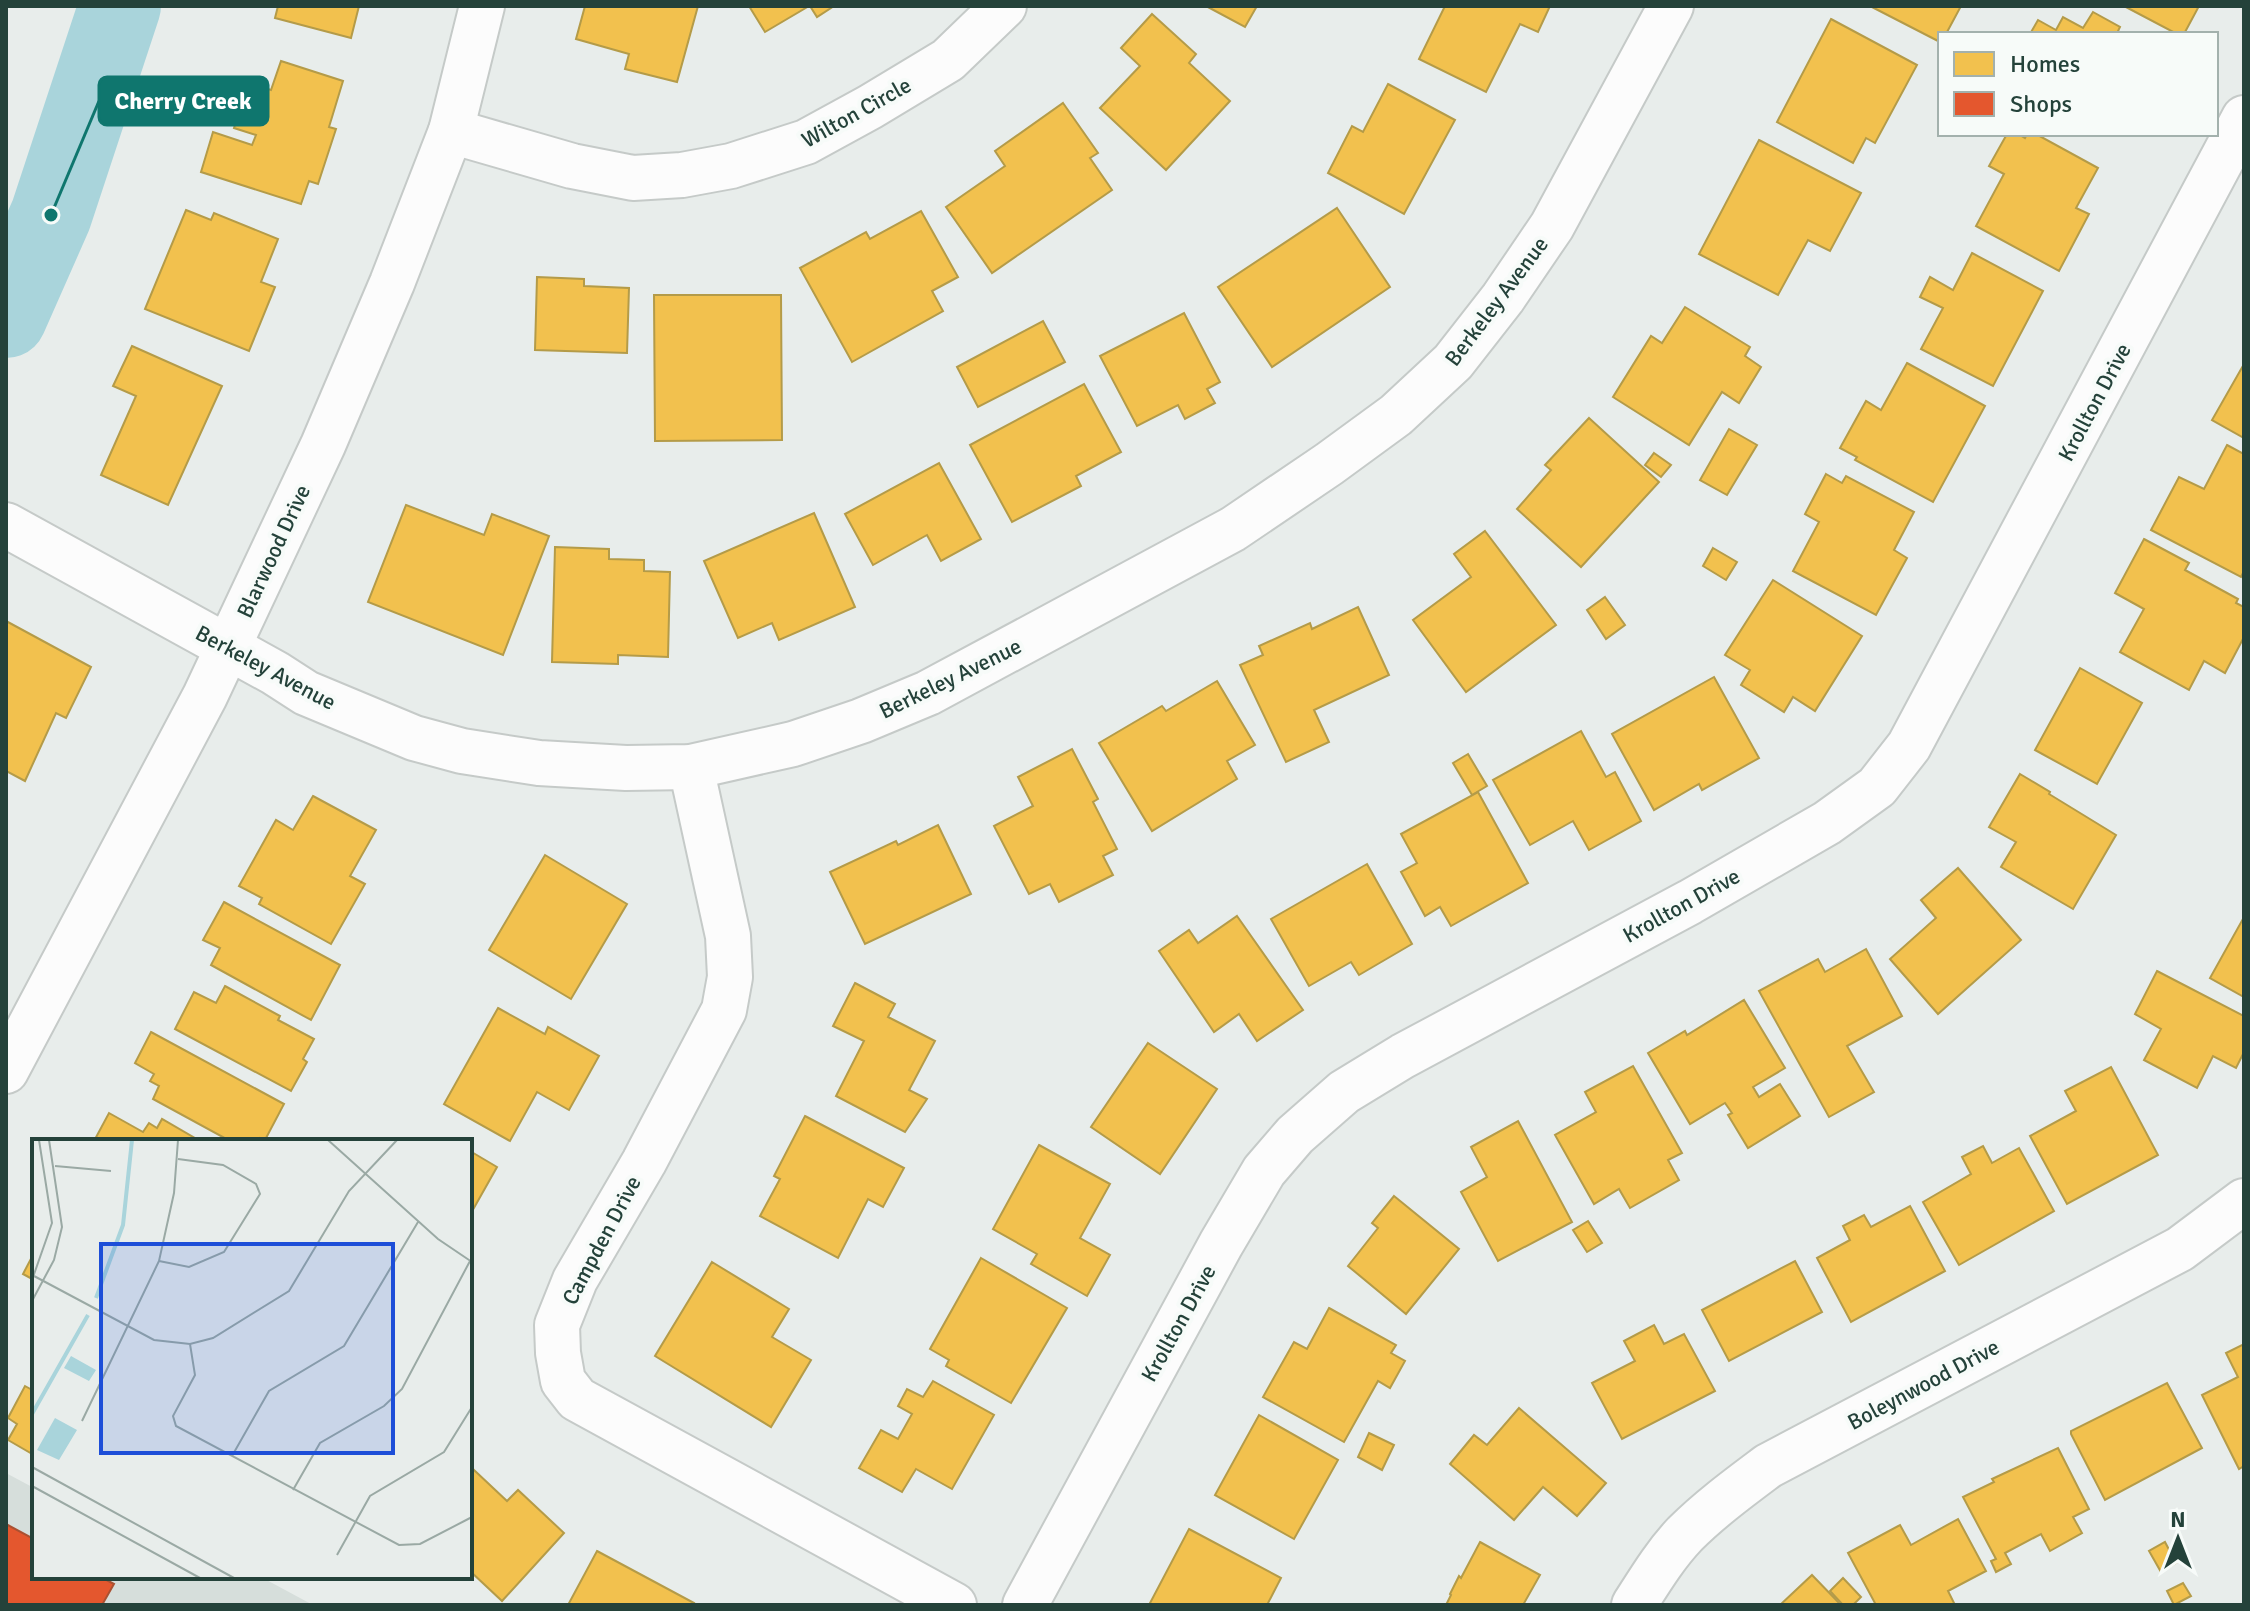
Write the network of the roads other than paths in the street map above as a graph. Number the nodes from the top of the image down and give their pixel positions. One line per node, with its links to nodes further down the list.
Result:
1 (482, 6): 5 (street, Blarwood Drive)
2 (1004, 6): 5 (street, Wilton Circle)
3 (1671, 6): 8 (street, Berkeley Avenue)
4 (2244, 118): 12 (street, Krollton Drive)
5 (451, 131): 7 (street, Blarwood Drive)
6 (6, 525): 7 (street, Berkeley Avenue)
7 (228, 649): 8 (street, Berkeley Avenue); 9 (street, Blarwood Drive)
8 (691, 767): 11 (street, Campden Drive)
9 (6, 1071)
10 (2244, 1201): 13 (street, Boleynwood Drive)
11 (954, 1605)
12 (1025, 1605)
13 (1634, 1605)

